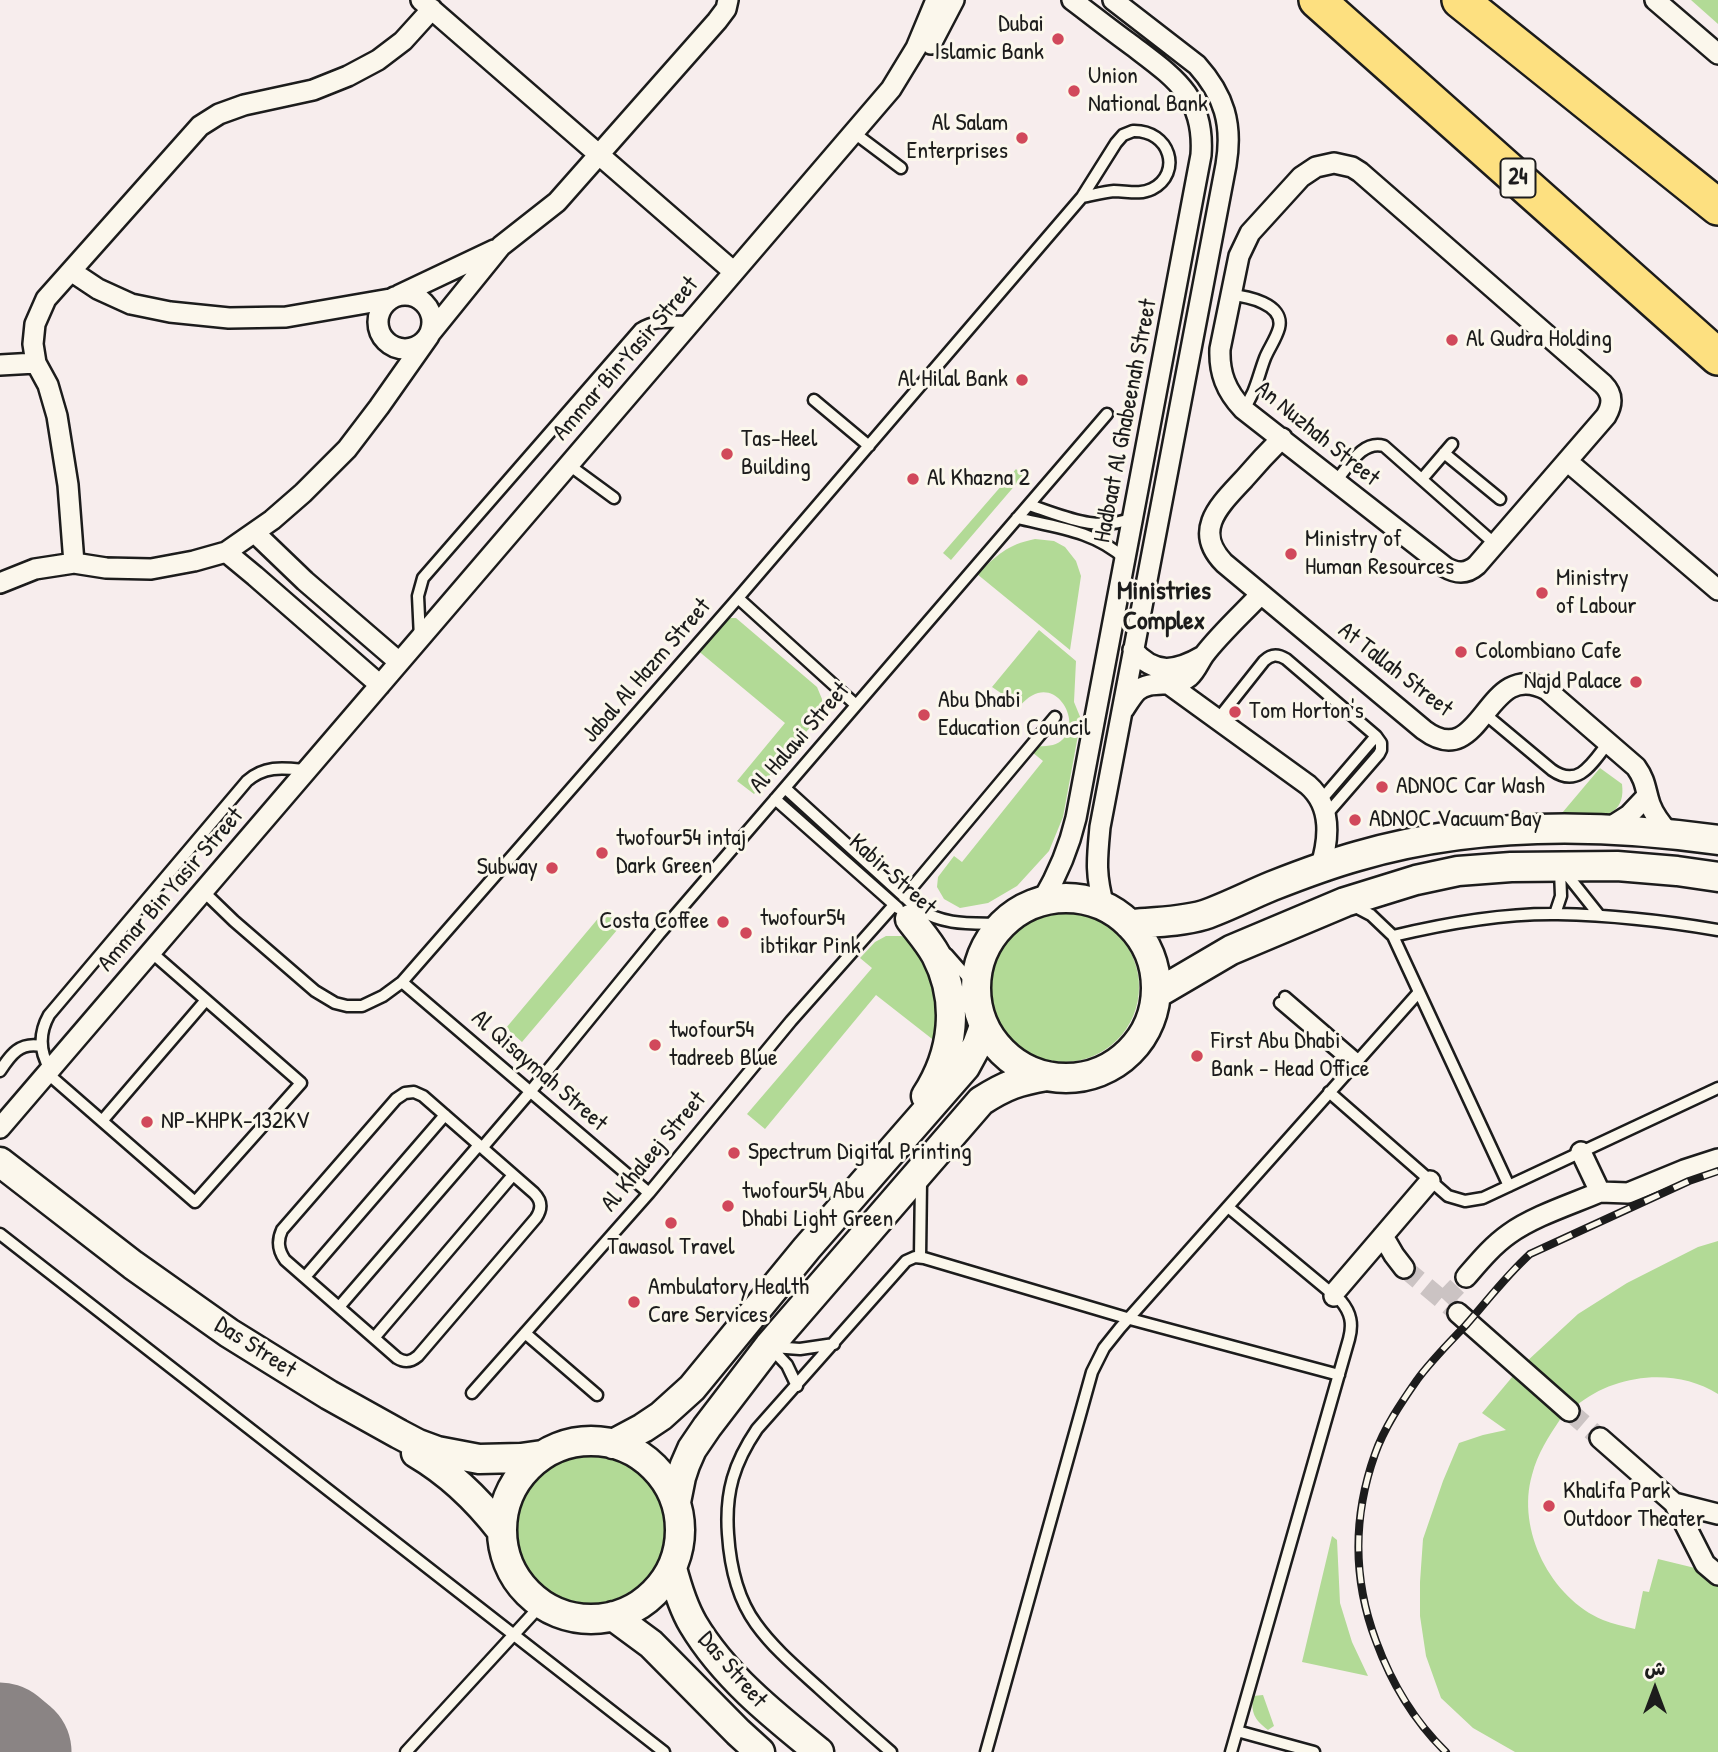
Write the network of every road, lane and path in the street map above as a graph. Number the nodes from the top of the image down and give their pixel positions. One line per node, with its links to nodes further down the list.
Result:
1 (728, 0): 13 (street)
2 (936, 0): 11 (street, Ammar Bin Yasir Street)
3 (954, 0): 11 (street, Ammar Bin Yasir Street)
4 (1072, 0): 44 (street, Hadbaat Al Ghabeenah Street)
5 (1113, 0): 58 (street, Hadbaat Al Ghabeenah Street)
6 (1317, 0): 26 (highway, 24)
7 (1460, 0): 16 (highway)
8 (1655, 0): 10 (street)
9 (426, 5): 13 (street); 18 (street)
10 (1718, 54)
11 (891, 89): 12 (street, Ammar Bin Yasir Street)
12 (853, 132): 14 (lane); 19 (street, Ammar Bin Yasir Street)
13 (599, 155): 17 (street); 19 (street)
14 (901, 168)
15 (1082, 197): 15 (lane, Jabal Al Hazm Street); 35 (lane, Jabal Al Hazm Street)
16 (1714, 206)
17 (502, 246): 21 (street); 24 (street)
18 (71, 271): 22 (street); 27 (street)
19 (733, 272): 23 (street, Ammar Bin Yasir Street)
20 (1230, 295): 31 (street, An Nuzhah Street); 31 (lane); 37 (street, An Nuzhah Street)
21 (395, 297): 22 (street); 24 (street); 25 (street)
22 (318, 311): 25 (street)
23 (691, 322): 38 (street, Ammar Bin Yasir Street); 57 (lane)
24 (429, 335): 25 (street); 30 (street)
25 (382, 337): 30 (street)
26 (1718, 357)
27 (36, 363): 28 (street); 50 (street)
28 (0, 365)
29 (814, 400): 35 (lane)
30 (381, 405): 46 (street)
31 (1244, 409): 33 (street, An Nuzhah Street)
32 (1107, 414): 43 (lane, Al Halawi Street)
33 (1282, 438): 40 (street, An Nuzhah Street); 54 (street, At Tallah Street)
34 (1452, 444): 36 (lane)
35 (869, 446): 55 (lane, Jabal Al Hazm Street)
36 (1444, 453): 39 (lane); 42 (lane)
37 (1567, 460): 47 (street, An Nuzhah Street); 53 (street)
38 (569, 465): 41 (lane); 57 (street, Ammar Bin Yasir Street)
39 (1422, 479): 40 (lane); 47 (lane)
40 (1336, 481): 47 (street, An Nuzhah Street)
41 (614, 498)
42 (1500, 499)
43 (1029, 505): 44 (lane); 45 (lane, Al Halawi Street)
44 (1133, 517): 49 (street, Hadbaat Al Ghabeenah Street)
45 (1017, 518): 49 (lane); 63 (lane, Al Halawi Street)
46 (254, 533): 48 (street); 51 (street)
47 (1495, 544)
48 (226, 552): 50 (street); 56 (street)
49 (1125, 559): 82 (street, Hadbaat Al Ghabeenah Street)
50 (74, 563): 52 (street)
51 (305, 581): 56 (street); 60 (street)
52 (0, 583)
53 (1718, 590)
54 (1261, 594): 59 (street); 65 (street, At Tallah Street)
55 (738, 598): 63 (lane); 93 (lane, Jabal Al Hazm Street)
56 (285, 602): 61 (street)
57 (419, 638): 60 (street, Ammar Bin Yasir Street)
58 (1133, 650): 59 (street); 64 (street, Hadbaat Al Ghabeenah Street)
59 (1204, 655): 62 (street)
60 (399, 662): 61 (street, Ammar Bin Yasir Street)
61 (380, 685): 70 (street, Ammar Bin Yasir Street)
62 (1170, 685): 64 (street); 67 (street)
63 (856, 705): 71 (lane, Al Halawi Street)
64 (1122, 711): 84 (street, Hadbaat Al Ghabeenah Street)
65 (1485, 714): 69 (street, At Tallah Street); 69 (lane)
66 (1055, 717): 85 (lane, Al Khaleej Street)
67 (1218, 719): 68 (lane); 74 (street)
68 (1376, 736): 74 (lane); 74 (lane)
69 (1608, 743): 72 (street, At Tallah Street)
70 (307, 770): 81 (street, Ammar Bin Yasir Street); 100 (lane)
71 (785, 788): 73 (lane, Al Halawi Street); 85 (lane, Kabir Street)
72 (1647, 796): 75 (street); 76 (street, At Tallah Street)
73 (775, 799): 85 (lane, Kabir Street); 106 (lane, Al Halawi Street)
74 (1324, 808): 79 (street)
75 (1606, 828): 76 (street); 79 (street)
76 (1669, 833): 77 (street)
77 (1718, 840)
78 (1559, 866): 80 (street); 83 (street); 86 (lane); 87 (lane)
79 (1320, 869): 89 (street)
80 (1718, 877)
81 (203, 891): 92 (street, Ammar Bin Yasir Street); 93 (lane, Jabal Al Hazm Street)
82 (1042, 901): 84 (street); 88 (street)
83 (1345, 902): 91 (lane); 96 (street)
84 (1104, 906): 89 (street)
85 (902, 907): 88 (lane, Kabir Street); 94 (lane, Kabir Street); 113 (street); 122 (lane, Al Khaleej Street)
86 (1555, 914): 87 (lane); 91 (lane)
87 (1599, 915): 90 (lane)
88 (1002, 924): 94 (street)
89 (1129, 924): 96 (street)
90 (1718, 930)
91 (1393, 936): 95 (lane)
92 (151, 952): 97 (lane); 103 (street, Ammar Bin Yasir Street)
93 (402, 982): 106 (lane, Al Qisaymah Street)
94 (976, 988): 99 (street)
95 (1419, 992): 101 (lane); 120 (lane)
96 (1156, 994): 104 (street)
97 (206, 1000): 109 (lane); 109 (lane)
98 (1283, 1000): 101 (lane)
99 (984, 1026): 104 (street); 113 (street)
100 (41, 1046): 102 (lane); 103 (lane)
101 (1356, 1063): 107 (lane)
102 (0, 1070)
103 (48, 1071): 109 (lane); 110 (street, Ammar Bin Yasir Street)
104 (1047, 1076): 116 (street)
105 (1718, 1088): 112 (lane)
106 (530, 1092): 111 (lane, Al Halawi Street); 122 (lane, Al Qisaymah Street)
107 (1329, 1093): 119 (lane); 123 (lane)
108 (445, 1115): 111 (lane); 128 (lane); 128 (lane)
109 (102, 1121)
110 (0, 1128)
111 (481, 1146): 117 (lane); 131 (lane, Al Halawi Street)
112 (1581, 1152): 120 (lane); 121 (street)
113 (891, 1153): 144 (street)
114 (1718, 1159): 121 (street)
115 (0, 1162): 145 (street, Das Street)
116 (921, 1170): 126 (lane); 137 (street)
117 (513, 1175): 135 (lane); 135 (lane)
118 (0, 1179): 149 (street, Das Street)
119 (1430, 1181): 120 (lane); 125 (street)
120 (1509, 1186)
121 (1600, 1192): 129 (street)
122 (649, 1193): 134 (lane, Al Khaleej Street)
123 (1228, 1207): 130 (lane); 133 (lane)
124 (0, 1234): 154 (lane)
125 (1383, 1236): 127 (street); 130 (street)
126 (920, 1257): 133 (lane); 136 (lane)
127 (1405, 1268)
128 (305, 1277): 131 (lane)
129 (1466, 1277)
130 (1334, 1296): 138 (lane)
131 (340, 1307): 135 (lane)
132 (1458, 1313): 142 (street)
133 (1130, 1319): 138 (lane); 163 (lane)
134 (525, 1333): 140 (lane, Al Khaleej Street); 141 (lane)
135 (374, 1338)
136 (834, 1344): 137 (lane); 139 (lane)
137 (769, 1346): 139 (lane); 146 (street)
138 (1339, 1375): 155 (lane)
139 (797, 1385): 156 (lane)
140 (472, 1393)
141 (597, 1395)
142 (1569, 1411)
143 (1600, 1438): 147 (street)
144 (613, 1444): 145 (street); 146 (street)
145 (542, 1455): 149 (street)
146 (676, 1502): 150 (street)
147 (1674, 1503): 148 (street); 151 (street)
148 (1718, 1514)
149 (501, 1530): 152 (street)
150 (672, 1568): 153 (street); 160 (street, Das Street)
151 (1718, 1575)
152 (541, 1605): 153 (street); 154 (lane)
153 (613, 1616): 159 (street, Das Street)
154 (514, 1635): 157 (lane); 158 (lane)
155 (1237, 1731): 164 (lane); 165 (lane)
156 (878, 1740): 161 (lane); 162 (lane)
157 (405, 1752)
158 (664, 1752)
159 (760, 1752)
160 (819, 1752)
161 (878, 1752)
162 (891, 1752)
163 (986, 1752)
164 (1231, 1752)
165 (1314, 1752)

